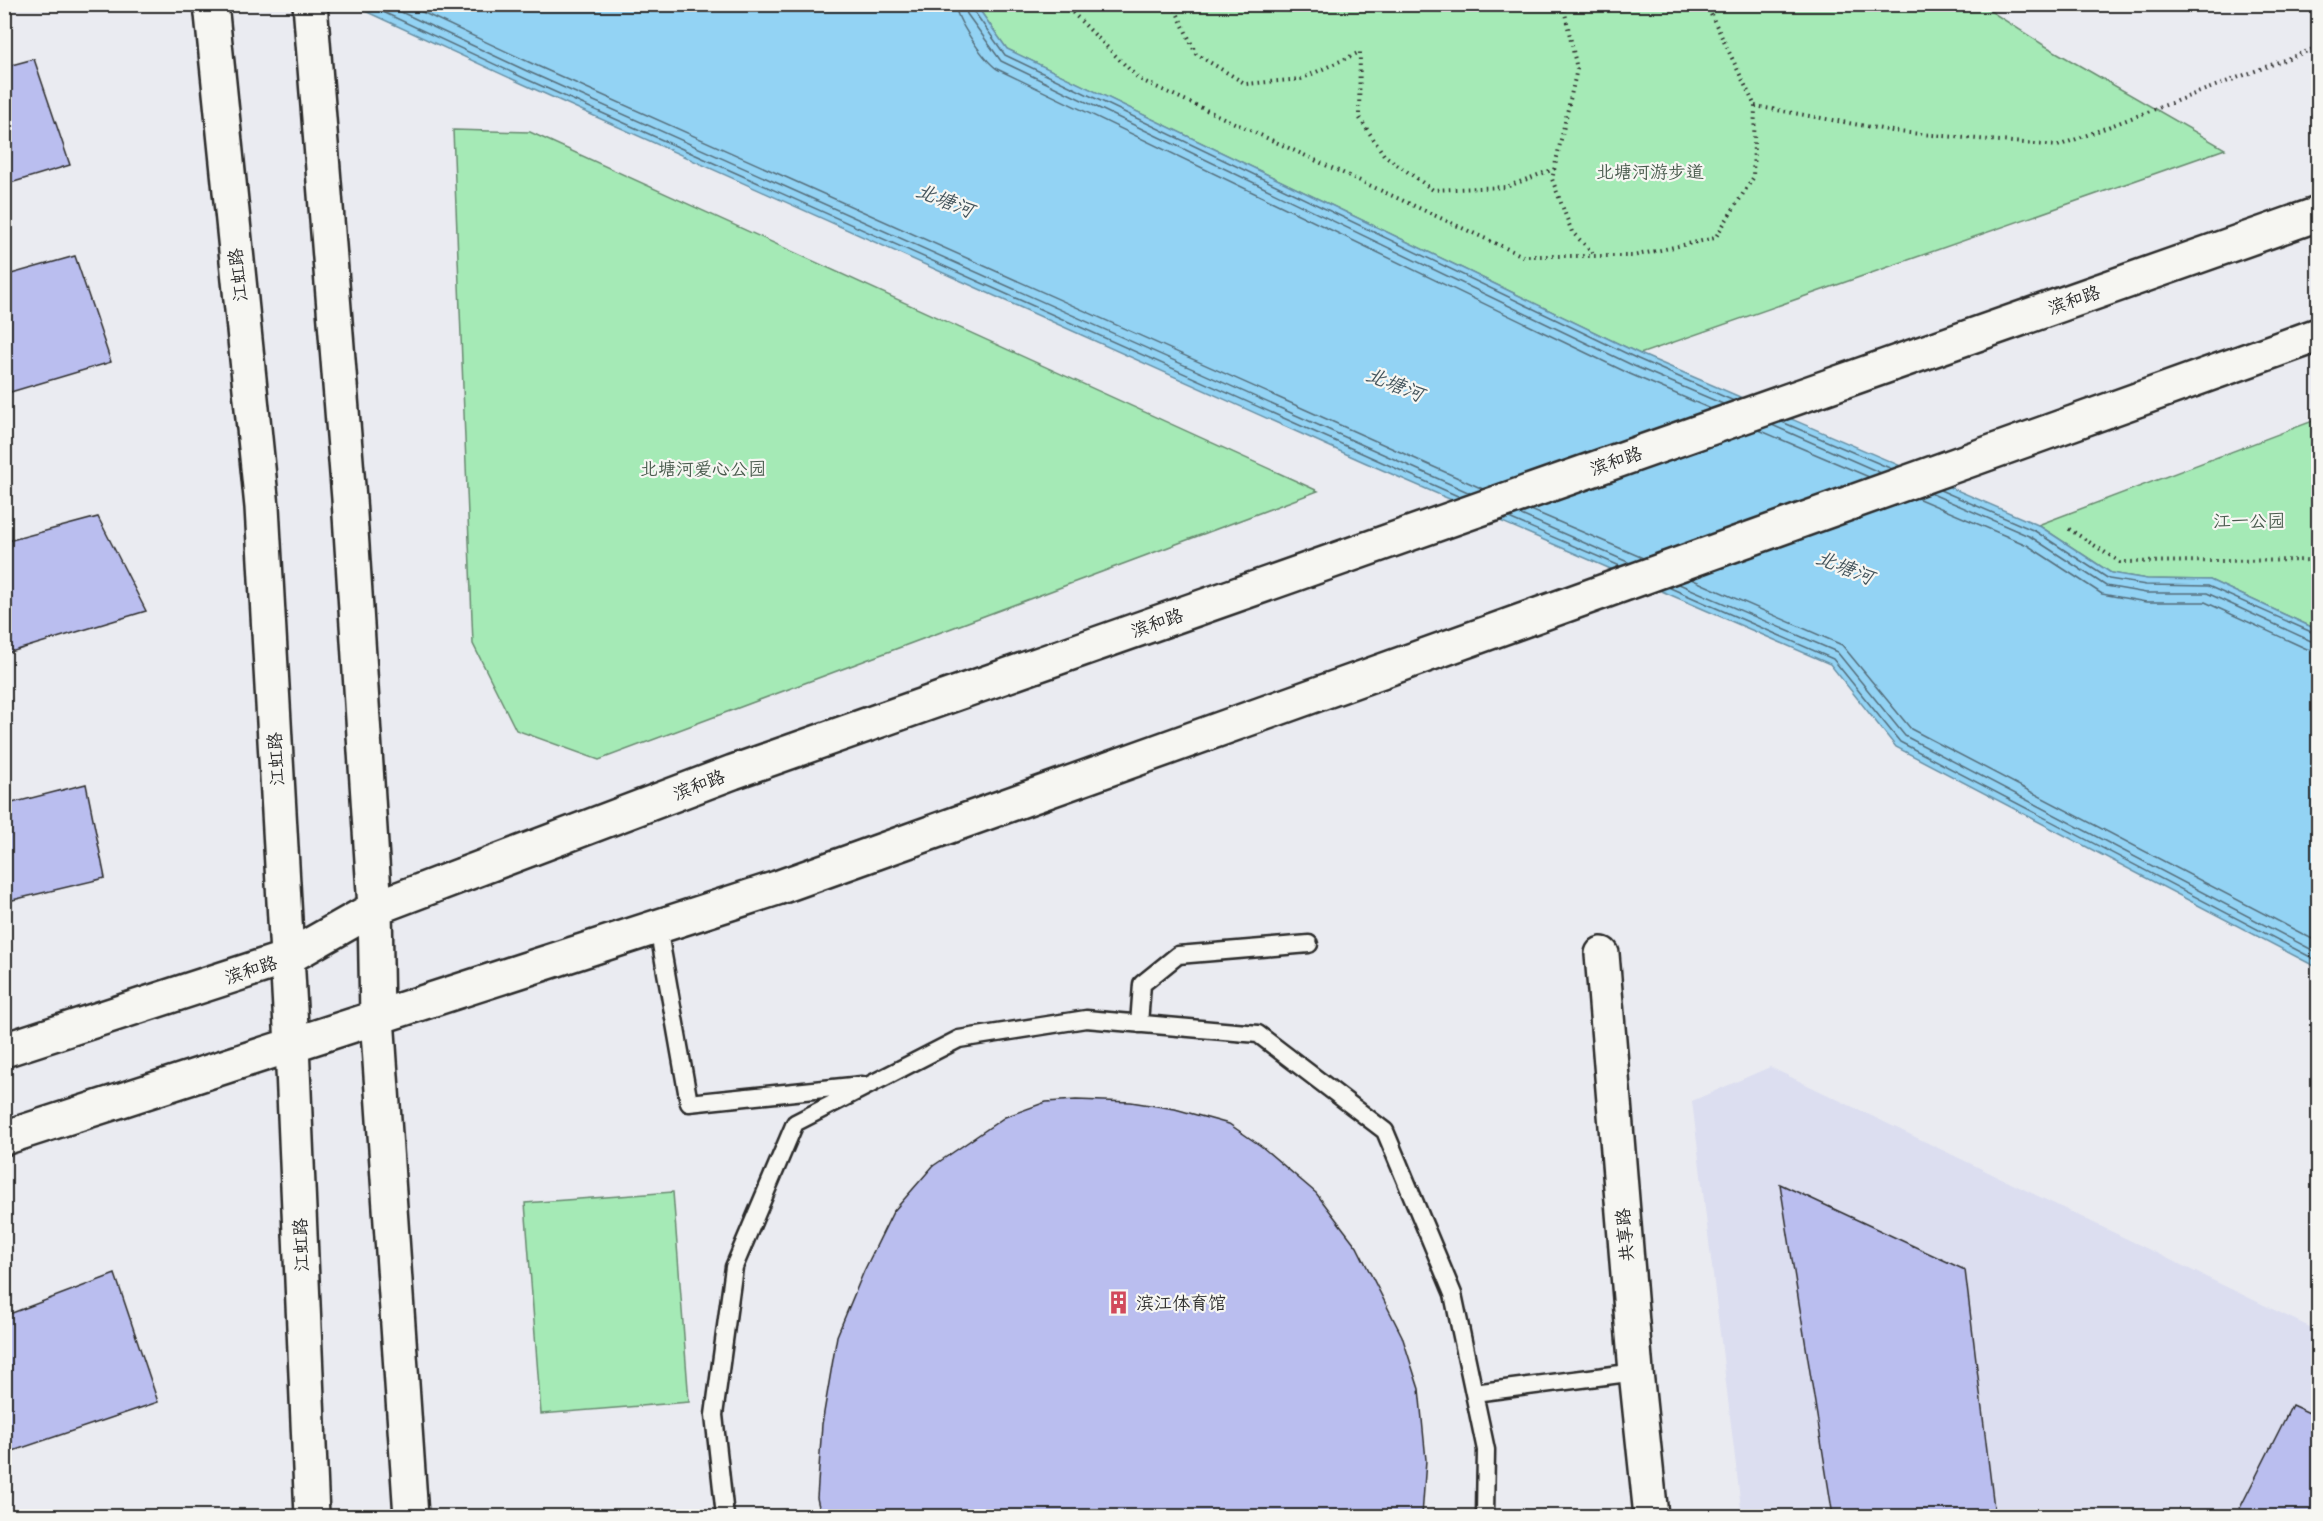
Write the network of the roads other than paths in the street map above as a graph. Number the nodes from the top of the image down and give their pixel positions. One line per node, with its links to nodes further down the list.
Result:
1 (211, 4): 9 (main road, 江虹路)
2 (310, 4): 5 (main road)
3 (2319, 214): 5 (main road, 滨和路)
4 (2319, 335): 6 (main road)
5 (375, 908): 9 (main road, 滨和路); 10 (main road)
6 (658, 927): 10 (main road); 14 (lane)
7 (1309, 944): 11 (lane)
8 (1602, 954): 16 (main road, 共享路)
9 (287, 958): 12 (main road, 江虹路); 13 (main road, 滨和路)
10 (377, 1017): 12 (main road); 19 (main road)
11 (1139, 1024): 14 (lane); 17 (lane)
12 (292, 1044): 15 (main road); 18 (main road, 江虹路)
13 (4, 1050)
14 (874, 1083): 20 (lane)
15 (4, 1138)
16 (1636, 1372): 17 (lane); 22 (main road, 共享路)
17 (1474, 1393): 21 (lane)
18 (312, 1516)
19 (411, 1516)
20 (725, 1516)
21 (1485, 1516)
22 (1650, 1516)

